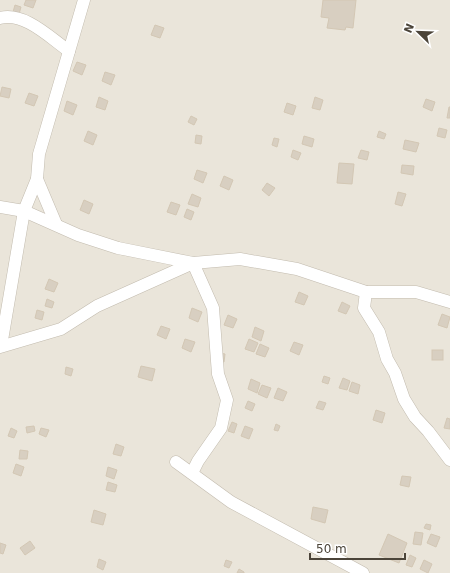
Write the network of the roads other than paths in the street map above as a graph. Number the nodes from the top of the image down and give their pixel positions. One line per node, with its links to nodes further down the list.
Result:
1 (84, 0): 3 (street)
2 (0, 18): 3 (street)
3 (69, 51): 4 (street)
4 (37, 179): 6 (street); 7 (street)
5 (0, 207): 6 (street)
6 (24, 211): 7 (street); 11 (street)
7 (56, 224): 8 (street)
8 (193, 263): 9 (street); 11 (street); 14 (street)
9 (366, 292): 10 (street); 12 (street)
10 (450, 302)
11 (0, 347)
12 (450, 460)
13 (176, 462): 14 (street)
14 (192, 473): 15 (street)
15 (363, 573)

